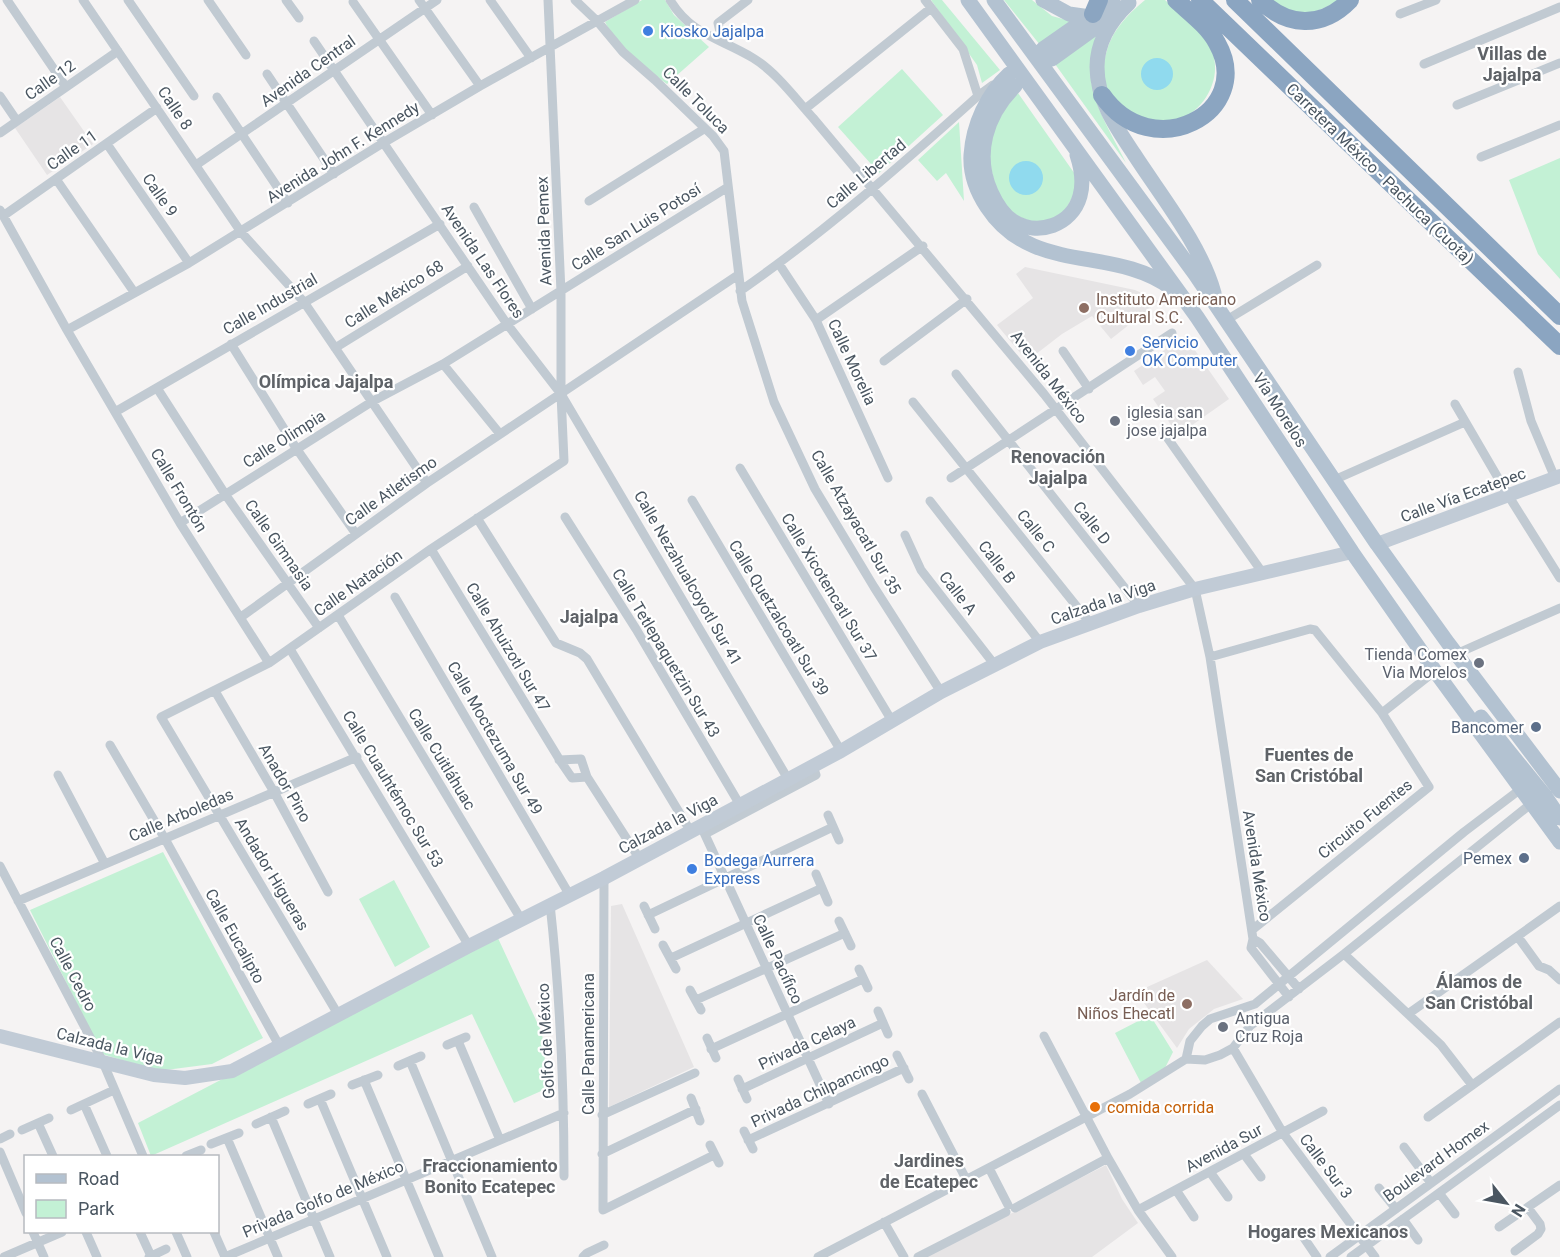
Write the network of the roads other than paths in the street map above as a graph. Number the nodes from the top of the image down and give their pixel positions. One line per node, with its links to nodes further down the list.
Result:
1 (7, 0): 46 (street)
2 (83, 0): 37 (street, Calle 8)
3 (128, 0): 49 (street)
4 (208, 0): 38 (street)
5 (286, 0): 31 (street)
6 (419, 0): 28 (street)
7 (437, 0): 28 (street, Avenida Central)
8 (490, 0): 39 (street)
9 (548, 0): 36 (street, Avenida Pemex)
10 (575, 0): 32 (street, Calle Toluca)
11 (635, 0): 32 (street, Avenida John F. Kennedy)
12 (670, 0): 35 (street, Avenida México)
13 (748, 0): 35 (street)
14 (968, 0): 62 (main road, Vía Morelos)
15 (994, 0): 89 (main road, Vía Morelos)
16 (1043, 0): 29 (main road)
17 (1113, 0): 29 (main road)
18 (1176, 0): 47 (highway)
19 (1200, 0): 98 (highway, Carretera México - Pachuca (Cuota))
20 (1235, 0): 91 (highway, Carretera México - Pachuca (Cuota))
21 (1260, 0): 22 (highway)
22 (1350, 0)
23 (1436, 0): 30 (street)
24 (1131, 1): 29 (main road); 47 (main road)
25 (353, 2): 33 (street)
26 (928, 4): 50 (street); 55 (street)
27 (1560, 7): 41 (street)
28 (425, 9): 33 (street, Avenida Central); 45 (street)
29 (1094, 11)
30 (1400, 14)
31 (298, 18)
32 (598, 22): 36 (street, Avenida John F. Kennedy); 59 (street, Calle Toluca)
33 (380, 40): 42 (street, Avenida Central); 56 (street)
34 (314, 41): 42 (street, Avenida Las Flores)
35 (722, 41): 55 (street, Avenida México)
36 (550, 48): 39 (street, Avenida John F. Kennedy); 85 (street, Avenida Pemex)
37 (118, 51): 46 (street, Calle 12); 54 (street, Calle 8)
38 (246, 54)
39 (531, 58): 45 (street, Avenida John F. Kennedy)
40 (1560, 63): 53 (street)
41 (1424, 64)
42 (335, 70): 52 (street, Avenida Central); 63 (street, Avenida Las Flores)
43 (267, 74): 52 (street)
44 (1010, 78): 50 (street, Calle Libertad); 62 (main road); 86 (main road)
45 (480, 86): 56 (street, Avenida John F. Kennedy)
46 (66, 87): 57 (street, Calle 12)
47 (1102, 95): 89 (main road)
48 (0, 96): 57 (street)
49 (194, 96)
50 (978, 96): 70 (street, Calle Libertad)
51 (218, 97): 61 (street)
52 (288, 103): 61 (street, Avenida Central); 67 (street)
53 (1457, 105)
54 (157, 108): 64 (street, Calle 11); 66 (street, Calle 8)
55 (805, 109): 70 (street, Avenida México)
56 (432, 115): 63 (street, Avenida John F. Kennedy)
57 (17, 121): 60 (street, Calle 12)
58 (1560, 125): 65 (street)
59 (704, 129): 69 (street, Calle Toluca); 71 (street)
60 (0, 133)
61 (242, 134): 66 (street, Avenida Central); 72 (street)
62 (1071, 141): 86 (main road, Vía Morelos)
63 (383, 143): 67 (street, Avenida John F. Kennedy); 75 (street, Avenida Las Flores)
64 (107, 144): 68 (street, Calle 11); 78 (street, Calle 9)
65 (1481, 157)
66 (195, 165): 76 (street, Calle 8)
67 (334, 174): 72 (street, Avenida John F. Kennedy)
68 (56, 179): 74 (street, Calle 11); 84 (street)
69 (728, 187): 82 (street, Calle Toluca); 85 (street, Calle San Luis Potosí)
70 (874, 189): 77 (street, Avenida México); 79 (street, Calle Libertad)
71 (590, 201)
72 (288, 203): 76 (street, Avenida John F. Kennedy)
73 (474, 207): 90 (street)
74 (2, 213): 95 (street, Calle Frontón)
75 (441, 224): 81 (street, Avenida Las Flores); 88 (street, Calle Industrial)
76 (241, 232): 78 (street, Avenida John F. Kennedy); 88 (street, Calle 8)
77 (923, 246): 87 (street, Avenida México); 92 (street)
78 (189, 263): 84 (street, Avenida John F. Kennedy)
79 (779, 264): 83 (street, Calle Libertad); 92 (street, Calle Morelia)
80 (1317, 265): 93 (street)
81 (468, 266): 94 (street, Avenida Las Flores); 99 (street, Calle México 68)
82 (738, 275): 83 (street, Calle Toluca); 107 (street)
83 (740, 291): 158 (street, Calle Atzayacatl Sur 35)
84 (134, 292): 95 (street, Avenida John F. Kennedy)
85 (561, 292): 90 (street, Calle Olimpia); 107 (street, Avenida Pemex)
86 (1182, 297): 137 (main road, Vía Morelos)
87 (967, 299): 101 (street); 111 (street, Avenida México)
88 (304, 302): 97 (street, Calle Industrial); 99 (street, Calle 8)
89 (1217, 308): 93 (main road, Vía Morelos)
90 (532, 309): 94 (street, Calle Olimpia)
91 (1560, 316)
92 (816, 320): 122 (street, Calle Morelia)
93 (1225, 321): 124 (main road, Vía Morelos)
94 (507, 324): 102 (street, Calle Olimpia); 107 (street, Avenida Las Flores)
95 (67, 330): 112 (street, Calle Frontón)
96 (1172, 333): 106 (street)
97 (231, 344): 105 (street, Calle Industrial); 117 (street)
98 (1560, 346)
99 (335, 348): 108 (street, Calle 8)
100 (1063, 351): 106 (street)
101 (884, 361)
102 (443, 364): 108 (street, Calle Olimpia); 115 (street)
103 (1518, 372): 121 (street)
104 (956, 374): 116 (street, Calle D)
105 (157, 388): 112 (street, Calle Industrial); 126 (street, Calle Gimnasia)
106 (1089, 389): 111 (street)
107 (561, 394): 115 (street, Calle Atletismo); 118 (street, Avenida Pemex); 169 (street, Calle Nezahualcoyotl Sur 41)
108 (373, 401): 117 (street, Calle Olimpia); 125 (street, Calle 8)
109 (914, 402): 120 (street, Calle C)
110 (1455, 404): 113 (street)
111 (1057, 410): 116 (street); 141 (street, Avenida México)
112 (115, 412): 132 (street, Calle Frontón)
113 (1465, 422): 124 (street); 127 (street)
114 (1164, 433): 138 (street)
115 (500, 434): 125 (street, Calle Atletismo)
116 (1009, 441): 120 (street); 143 (street, Calle D)
117 (296, 448): 126 (street, Calle Olimpia); 133 (street)
118 (564, 460): 131 (street, Calle Natación)
119 (740, 468): 161 (street, Calle Xicotencatl Sur 37)
120 (966, 468): 123 (street); 148 (street, Calle C)
121 (1557, 477): 127 (main road, Calle Vía Ecatepec)
122 (888, 478)
123 (951, 478)
124 (1335, 480): 135 (main road, Vía Morelos)
125 (427, 483): 133 (street, Calle Atletismo)
126 (225, 494): 132 (street, Calle Olimpia); 140 (street, Calle Gimnasia)
127 (1508, 495): 135 (main road, Calle Vía Ecatepec); 139 (street)
128 (692, 500): 163 (street, Calle Quetzalcoatl Sur 39)
129 (930, 501): 150 (street, Calle B)
130 (565, 517): 174 (street, Calle Tetlepaquetzin Sur 43)
131 (477, 518): 136 (street, Calle Natación); 179 (street, Calle Pacífico)
132 (180, 523): 146 (street, Calle Frontón)
133 (356, 534): 140 (street, Calle Atletismo)
134 (905, 535): 155 (street, Calle A)
135 (1377, 544): 152 (main road, Vía Morelos)
136 (431, 549): 145 (street, Calle Natación); 165 (street, Calle Ahuizotl Sur 47)
137 (1352, 552): 138 (main road, Calzada la Viga); 147 (main road, Vía Morelos)
138 (1262, 572): 141 (main road, Calzada la Viga)
139 (1560, 578)
140 (287, 584): 146 (street, Calle Atletismo); 149 (street, Calle Gimnasia)
141 (1195, 589): 143 (main road, Calzada la Viga); 153 (street, Avenida México)
142 (395, 597): 191 (street, Calle Moctezuma Sur 49)
143 (1139, 606): 148 (main road, Calzada la Viga)
144 (1560, 608): 152 (street)
145 (338, 615): 149 (street, Calle Natación); 198 (street, Calle Cuitláhuac)
146 (241, 617): 154 (street, Calle Frontón)
147 (1400, 618): 156 (main road, Vía Morelos); 177 (main road)
148 (1090, 623): 150 (main road, Calzada la Viga)
149 (319, 628): 151 (street, Calle Natación)
150 (1040, 642): 155 (main road, Calzada la Viga)
151 (290, 649): 154 (street, Calle Natación); 164 (street, Calle Cuauhtémoc Sur 53)
152 (1456, 654): 170 (main road, Vía Morelos)
153 (1210, 657): 159 (street); 203 (street, Avenida México)
154 (269, 663): 157 (street, Calle Natación)
155 (994, 664): 158 (main road, Calzada la Viga)
156 (1435, 671): 159 (street); 171 (main road, Vía Morelos)
157 (214, 691): 160 (street, Calle Natación); 172 (street, Anador Pino)
158 (941, 692): 161 (main road, Calzada la Viga)
159 (1382, 713): 203 (street, Circuito Fuentes)
160 (161, 717): 175 (street, Andador Higueras)
161 (892, 722): 163 (main road, Calzada la Viga)
162 (110, 745): 180 (street, Calle Eucalipto)
163 (841, 751): 166 (main road, Calzada la Viga)
164 (357, 757): 172 (street, Calle Arboledas); 206 (street, Calle Cuauhtémoc Sur 53)
165 (559, 760): 168 (street, Calle Ahuizotl Sur 47); 168 (street)
166 (813, 766): 169 (main road, Calzada la Viga); 179 (street)
167 (58, 775): 184 (street)
168 (587, 777): 183 (street)
169 (788, 778): 174 (main road, Calzada la Viga)
170 (1559, 787)
171 (1522, 788): 173 (main road, Vía Morelos); 192 (street)
172 (274, 792): 175 (street, Calle Arboledas); 190 (street, Anador Pino)
173 (1532, 803): 182 (main road, Vía Morelos); 197 (street)
174 (740, 805): 179 (main road, Calzada la Viga)
175 (220, 815): 180 (street, Calle Arboledas); 225 (street, Andador Higueras)
176 (828, 815): 178 (street)
177 (1560, 818)
178 (833, 827): 181 (street); 188 (street)
179 (699, 831): 183 (main road, Calzada la Viga); 188 (street, Calle Pacífico)
180 (165, 839): 184 (street, Calle Arboledas); 234 (street, Calle Eucalipto)
181 (839, 840)
182 (1560, 842)
183 (639, 858): 187 (main road, Calzada la Viga)
184 (105, 864): 193 (street, Calle Arboledas)
185 (0, 866): 193 (street, Calle Cedro)
186 (816, 874): 189 (street)
187 (604, 878): 191 (main road, Calzada la Viga); 268 (street, Calle Panamericana)
188 (725, 879): 200 (street, Calle Pacífico); 201 (street)
189 (822, 888): 194 (street); 200 (street)
190 (328, 892)
191 (569, 894): 195 (main road, Calzada la Viga)
192 (1390, 895): 197 (street); 213 (street)
193 (18, 901): 240 (street, Calle Cedro)
194 (828, 902)
195 (550, 904): 198 (main road, Calzada la Viga); 267 (street, Golfo de México)
196 (1560, 906): 204 (street)
197 (1401, 909): 208 (street)
198 (521, 919): 206 (main road, Calzada la Viga)
199 (839, 921): 202 (street)
200 (746, 923): 209 (street); 211 (street, Calle Pacífico)
201 (655, 929)
202 (844, 933): 207 (street); 211 (street)
203 (1253, 934): 213 (street, Avenida México); 215 (street, Avenida México)
204 (1518, 936): 214 (street); 224 (street)
205 (663, 945): 209 (street)
206 (469, 946): 225 (main road, Calzada la Viga)
207 (851, 946)
208 (1344, 954): 216 (street); 224 (street)
209 (671, 958): 210 (street)
210 (676, 969)
211 (766, 969): 219 (street); 223 (street, Calle Pacífico)
212 (859, 969): 223 (street)
213 (1289, 978): 215 (street); 216 (street, Avenida México)
214 (1560, 980)
215 (1280, 985): 218 (street, Avenida México); 221 (street)
216 (1299, 989): 218 (street)
217 (690, 990): 219 (street)
218 (1289, 997): 228 (street)
219 (696, 1000): 220 (street)
220 (701, 1010)
221 (1239, 1010): 228 (street); 239 (street)
222 (878, 1011): 227 (street)
223 (787, 1014): 232 (street); 238 (street, Calle Pacífico)
224 (1408, 1014): 250 (street)
225 (339, 1016): 234 (main road, Calzada la Viga)
226 (1560, 1022): 250 (street)
227 (883, 1023): 229 (street); 238 (street, Privada Celaya)
228 (1250, 1026): 235 (street)
229 (888, 1034)
230 (0, 1036): 240 (main road, Calzada la Viga)
231 (1044, 1036): 270 (street)
232 (707, 1038)
233 (447, 1046): 283 (street)
234 (280, 1047): 240 (main road, Calzada la Viga)
235 (1233, 1048): 239 (street); 278 (street)
236 (897, 1055): 243 (street, Privada Chilpancingo)
237 (421, 1056): 241 (street)
238 (808, 1059): 252 (street, Privada Celaya); 261 (street, Calle Pacífico)
239 (1186, 1059): 270 (street)
240 (102, 1060): 251 (street, Calle Cedro)
241 (410, 1061): 242 (street); 298 (street)
242 (398, 1065)
243 (904, 1068): 247 (street, Privada Chilpancingo); 261 (street, Privada Chilpancingo)
244 (695, 1073): 268 (street)
245 (378, 1075): 248 (street)
246 (738, 1079): 252 (street)
247 (909, 1079)
248 (364, 1080): 249 (street); 304 (street)
249 (352, 1085)
250 (1472, 1085): 271 (street)
251 (114, 1089): 259 (street); 295 (street, Calle Cedro)
252 (742, 1089): 258 (street)
253 (1560, 1089): 281 (street, Boulevard Homex)
254 (331, 1094): 257 (street)
255 (922, 1094): 303 (street)
256 (691, 1098): 263 (street)
257 (320, 1099): 260 (street); 311 (street)
258 (747, 1099)
259 (84, 1104): 264 (street); 294 (street)
260 (308, 1104)
261 (829, 1104): 284 (street, Privada Chilpancingo)
262 (1560, 1105): 288 (street, Boulevard Homex)
263 (696, 1109): 273 (street); 291 (street)
264 (71, 1110)
265 (1323, 1111): 278 (street, Avenida Sur)
266 (285, 1112): 269 (street)
267 (564, 1113): 283 (street, Privada Golfo de México); 301 (street, Golfo de México)
268 (602, 1115): 291 (street, Calle Panamericana)
269 (271, 1117): 275 (street); 319 (street)
270 (1086, 1117): 297 (street); 299 (street)
271 (1428, 1117)
272 (49, 1118): 274 (street)
273 (700, 1121)
274 (38, 1123): 276 (street); 293 (street)
275 (256, 1124)
276 (22, 1130)
277 (239, 1133): 280 (street)
278 (1283, 1133): 292 (street, Avenida Sur); 329 (street, Calle Sur 3)
279 (10, 1134): 282 (street)
280 (227, 1138): 285 (street); 330 (street)
281 (1494, 1138): 288 (street); 305 (street, Boulevard Homex)
282 (0, 1139)
283 (500, 1140): 298 (street, Privada Golfo de México)
284 (748, 1140)
285 (211, 1144)
286 (710, 1145): 291 (street, Calle Panamericana)
287 (1404, 1147): 305 (street)
288 (1501, 1148): 309 (street, Boulevard Homex)
289 (201, 1150): 296 (street)
290 (0, 1152): 312 (street)
291 (602, 1154)
292 (1244, 1154): 300 (street, Avenida Sur); 302 (street)
293 (53, 1155)
294 (107, 1155)
295 (143, 1155)
296 (188, 1155)
297 (1107, 1158): 313 (street); 316 (street)
298 (452, 1161): 304 (street, Privada Golfo de México); 348 (street)
299 (989, 1168): 303 (street); 313 (street)
300 (1210, 1172): 308 (street, Avenida Sur); 310 (street)
301 (564, 1176)
302 (1261, 1177)
303 (966, 1179): 321 (street)
304 (407, 1180): 311 (street, Privada Golfo de México); 347 (street)
305 (1431, 1183): 315 (street, Boulevard Homex)
306 (1560, 1185): 314 (street)
307 (1379, 1188): 315 (street)
308 (1176, 1190): 316 (street, Avenida Sur); 318 (street)
309 (1439, 1193): 317 (street); 320 (street, Boulevard Homex)
310 (1228, 1197)
311 (361, 1199): 319 (street, Privada Golfo de México); 346 (street)
312 (24, 1208)
313 (1009, 1208): 352 (street)
314 (1528, 1208): 322 (street); 337 (street)
315 (1396, 1209): 329 (street, Boulevard Homex)
316 (1138, 1210): 353 (street)
317 (1455, 1214)
318 (1194, 1217)
319 (314, 1219): 330 (street, Privada Golfo de México); 345 (street)
320 (1403, 1219): 332 (street); 335 (street, Boulevard Homex)
321 (884, 1222): 350 (street); 351 (street)
322 (1499, 1227)
323 (34, 1233): 333 (street)
324 (60, 1233): 333 (street)
325 (86, 1233): 340 (street)
326 (140, 1233): 341 (street)
327 (176, 1233): 342 (street)
328 (214, 1233): 343 (street)
329 (1359, 1236): 335 (street, Calle Sur 3); 355 (street, Boulevard Homex)
330 (270, 1238): 343 (street, Privada Golfo de México); 344 (street)
331 (1304, 1238): 354 (street)
332 (1418, 1239)
333 (38, 1242): 338 (street); 339 (street)
334 (604, 1245): 349 (street)
335 (1367, 1246): 356 (street, Boulevard Homex); 357 (street, Calle Sur 3)
336 (166, 1249): 341 (street)
337 (1515, 1251)
338 (4, 1257)
339 (44, 1257)
340 (97, 1257)
341 (150, 1257)
342 (187, 1257)
343 (225, 1257)
344 (278, 1257)
345 (330, 1257)
346 (387, 1257)
347 (439, 1257)
348 (492, 1257)
349 (583, 1257)
350 (818, 1257)
351 (904, 1257)
352 (918, 1257)
353 (1172, 1257)
354 (1317, 1257)
355 (1330, 1257)
356 (1351, 1257)
357 (1375, 1257)

